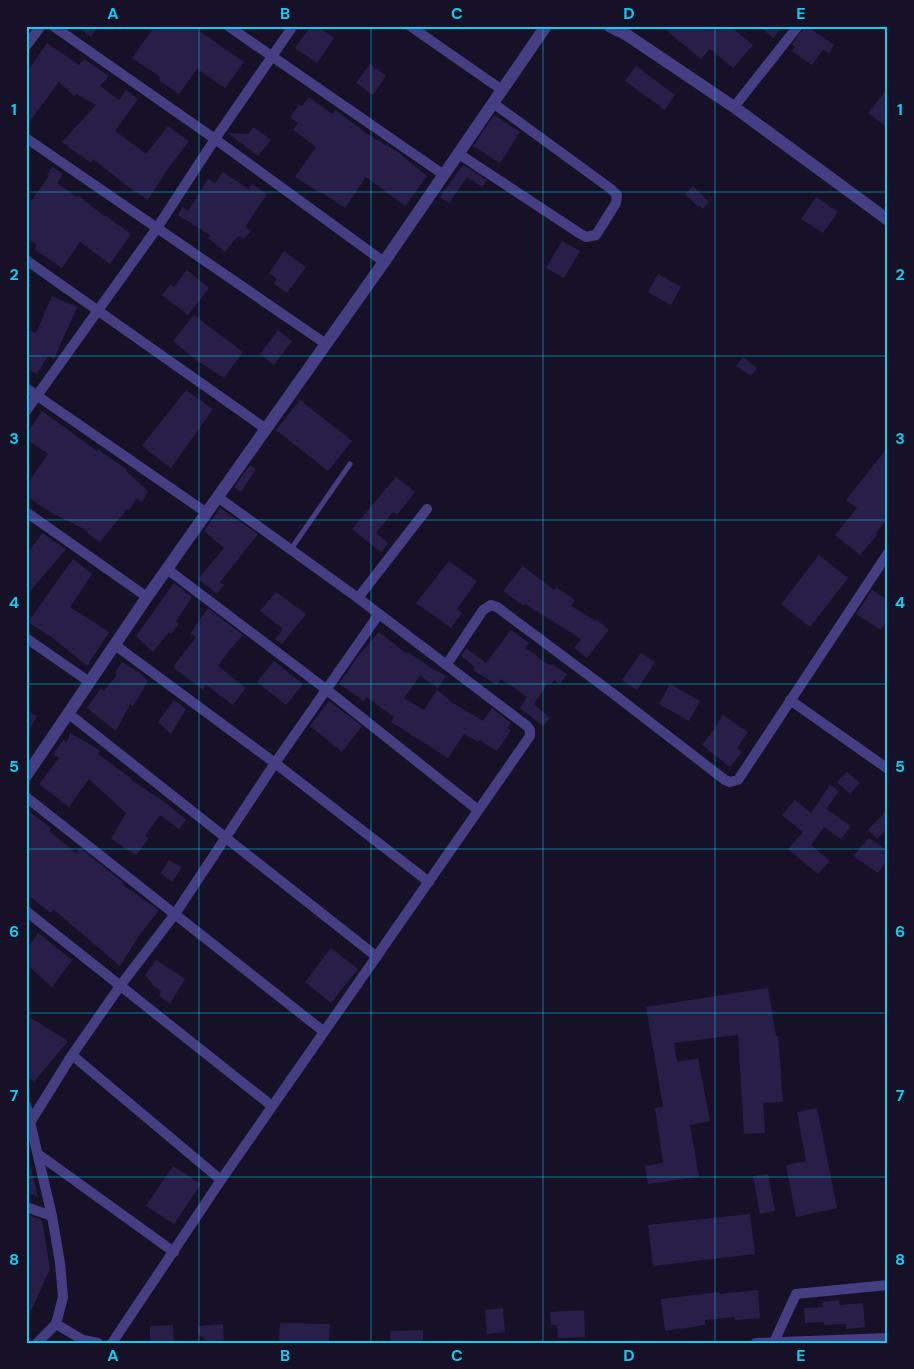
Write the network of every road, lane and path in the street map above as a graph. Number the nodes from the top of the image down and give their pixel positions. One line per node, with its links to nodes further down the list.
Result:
1 (41, 26): 9 (street)
2 (52, 26): 15 (street)
3 (228, 26): 10 (street)
4 (293, 26): 10 (street)
5 (410, 26): 11 (street)
6 (546, 26): 11 (street)
7 (609, 26): 13 (street)
8 (798, 26): 13 (street)
9 (26, 46)
10 (271, 57): 15 (street); 17 (street)
11 (502, 90): 12 (street)
12 (493, 103): 16 (street); 16 (street)
13 (734, 107): 18 (street)
14 (26, 138): 19 (street)
15 (215, 139): 19 (street); 21 (street)
16 (459, 154): 17 (street)
17 (444, 175): 21 (street)
18 (888, 220)
19 (157, 228): 22 (street); 23 (street)
20 (26, 260): 22 (street)
21 (384, 262): 23 (street)
22 (98, 310): 25 (street); 27 (street)
23 (326, 344): 27 (street)
24 (26, 388): 25 (street)
25 (37, 396): 26 (street); 32 (street)
26 (26, 412)
27 (266, 429): 29 (street)
28 (350, 464): 33 (lane)
29 (219, 498): 32 (street); 33 (street)
30 (428, 510): 37 (street)
31 (26, 512): 36 (street)
32 (207, 513): 35 (street)
33 (290, 549): 37 (street)
34 (888, 553): 44 (street)
35 (167, 569): 36 (street); 43 (street)
36 (147, 597): 40 (street)
37 (358, 598): 38 (street)
38 (379, 614): 41 (street); 43 (street)
39 (26, 638): 42 (street)
40 (115, 645): 42 (street); 46 (street)
41 (446, 664): 44 (street); 50 (street)
42 (88, 681): 45 (street)
43 (326, 690): 46 (street); 50 (street)
44 (790, 700): 47 (street)
45 (69, 714): 48 (street); 51 (street)
46 (275, 764): 51 (street); 52 (street)
47 (888, 768)
48 (28, 770)
49 (26, 797): 54 (street)
50 (478, 810): 52 (street)
51 (225, 838): 54 (street); 55 (street)
52 (430, 882): 55 (street)
53 (26, 911): 56 (street)
54 (175, 914): 56 (street); 57 (street)
55 (376, 957): 57 (street)
56 (120, 986): 58 (street); 60 (street)
57 (323, 1032): 60 (street)
58 (72, 1055): 61 (street); 63 (street)
59 (26, 1105): 61 (street)
60 (272, 1106): 63 (street)
61 (30, 1122): 62 (street)
62 (38, 1154): 65 (street); 66 (street)
63 (221, 1180): 66 (street)
64 (26, 1207): 65 (street)
65 (52, 1216): 68 (street)
66 (174, 1252): 73 (street)
67 (888, 1285): 70 (street)
68 (56, 1324): 71 (street); 72 (street)
69 (888, 1338): 70 (street)
70 (774, 1342): 74 (street)
71 (37, 1343)
72 (98, 1343)
73 (112, 1343)
74 (756, 1343)

